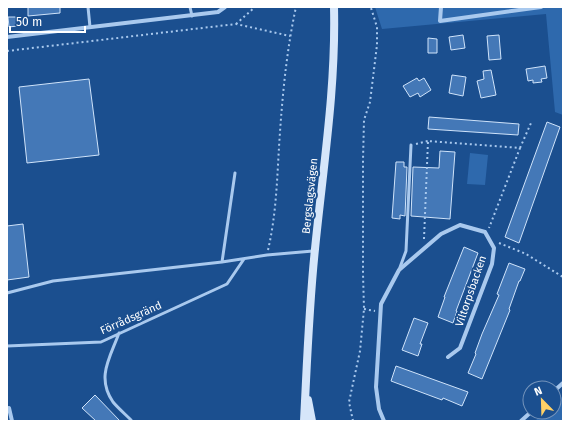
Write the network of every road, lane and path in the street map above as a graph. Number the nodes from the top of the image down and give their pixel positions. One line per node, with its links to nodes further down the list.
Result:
1 (88, 7): 12 (lane)
2 (190, 7): 10 (lane)
3 (225, 7): 10 (street)
4 (255, 7): 11 (path)
5 (296, 7): 13 (path)
6 (334, 7): 23 (main road, Bergslagsvägen)
7 (372, 7): 30 (path)
8 (441, 7): 9 (street)
9 (541, 7)
10 (192, 16): 12 (street)
11 (236, 24): 13 (path); 15 (path)
12 (90, 27): 14 (street)
13 (290, 36): 24 (path)
14 (7, 37)
15 (7, 51)
16 (531, 123): 19 (path)
17 (428, 141): 18 (path); 19 (path); 22 (path)
18 (411, 145): 27 (lane)
19 (520, 148): 21 (path)
20 (235, 173): 26 (lane)
21 (488, 237): 22 (street); 28 (path); 34 (street, Viltorpsbacken)
22 (424, 248): 27 (street)
23 (315, 251): 24 (lane); 35 (main road, Bergslagsvägen)
24 (267, 255): 25 (lane)
25 (244, 259): 26 (lane); 32 (lane, Förrådsgränd)
26 (222, 262): 29 (lane)
27 (399, 270): 31 (street)
28 (563, 277)
29 (7, 293)
30 (364, 309): 31 (path); 41 (path)
31 (380, 312): 42 (street)
32 (119, 333): 33 (lane, Förrådsgränd); 37 (lane)
33 (7, 346)
34 (448, 357)
35 (306, 387): 39 (main road, Bergslagsvägen); 40 (main road, Bergslagsvägen)
36 (9, 408): 38 (street)
37 (131, 420)
38 (12, 421)
39 (304, 421)
40 (312, 421)
41 (353, 421)
42 (384, 421)

